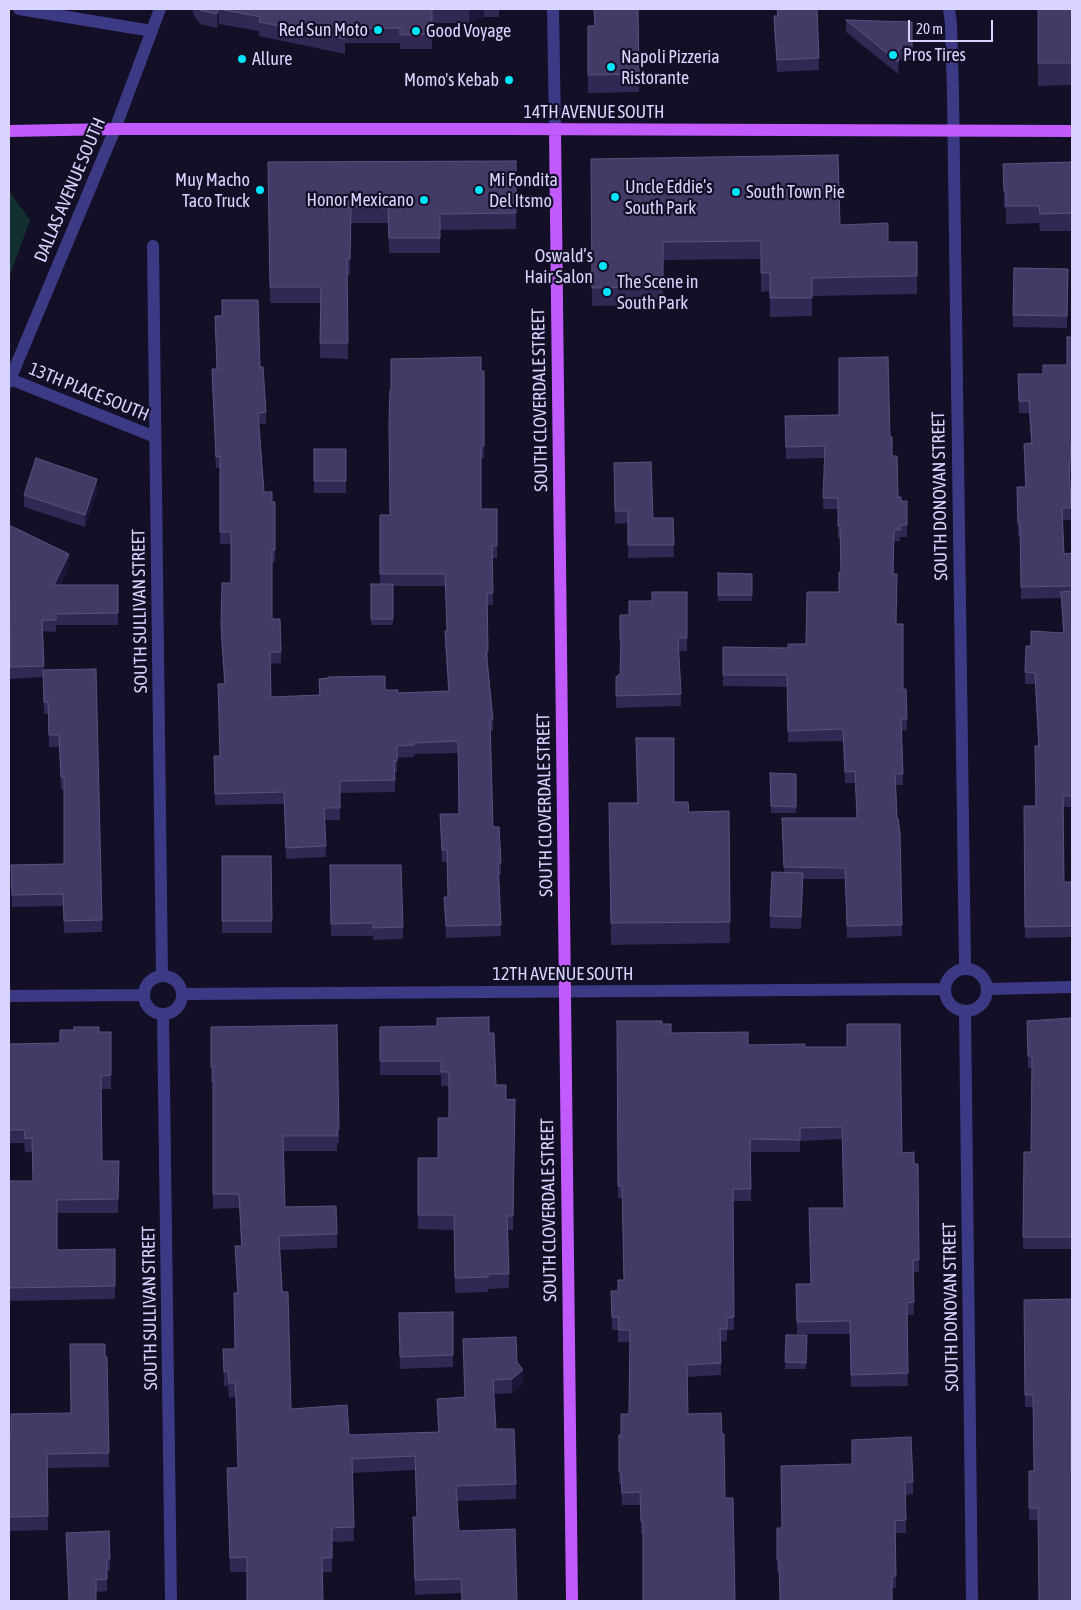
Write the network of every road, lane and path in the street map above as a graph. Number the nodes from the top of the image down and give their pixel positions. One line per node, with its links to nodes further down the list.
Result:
1 (19, 9): 7 (street)
2 (160, 9): 7 (street, DALLAS AVENUE SOUTH)
3 (553, 9): 8 (street, SOUTH CLOVERDALE STREET)
4 (949, 9): 6 (street, SOUTH DONOVAN STREET)
5 (954, 9): 6 (street, SOUTH DONOVAN STREET)
6 (951, 24): 12 (street, SOUTH DONOVAN STREET)
7 (152, 31): 9 (street, DALLAS AVENUE SOUTH)
8 (555, 129): 9 (main road, 14TH AVENUE SOUTH); 12 (main road, 14TH AVENUE SOUTH); 21 (main road, SOUTH CLOVERDALE STREET)
9 (115, 130): 10 (main road, 14TH AVENUE SOUTH); 14 (street, DALLAS AVENUE SOUTH)
10 (9, 131)
11 (1072, 131): 12 (main road, 14TH AVENUE SOUTH)
12 (953, 132): 16 (street, SOUTH DONOVAN STREET)
13 (153, 246): 15 (street, SOUTH SULLIVAN STREET)
14 (9, 381): 15 (street, 13TH PLACE SOUTH)
15 (155, 438): 17 (street, SOUTH SULLIVAN STREET)
16 (965, 968): 19 (street); 20 (street)
17 (162, 976): 22 (street); 23 (street)
18 (1072, 987): 20 (street)
19 (945, 989): 21 (street, 12TH AVENUE SOUTH); 25 (street)
20 (988, 990): 25 (street)
21 (564, 992): 22 (street, 12TH AVENUE SOUTH); 28 (main road, SOUTH CLOVERDALE STREET)
22 (182, 994): 26 (street)
23 (144, 995): 24 (street); 26 (street)
24 (9, 996)
25 (965, 1011): 29 (street, SOUTH DONOVAN STREET)
26 (163, 1014): 27 (street, SOUTH SULLIVAN STREET)
27 (171, 1601)
28 (572, 1601)
29 (972, 1601)

